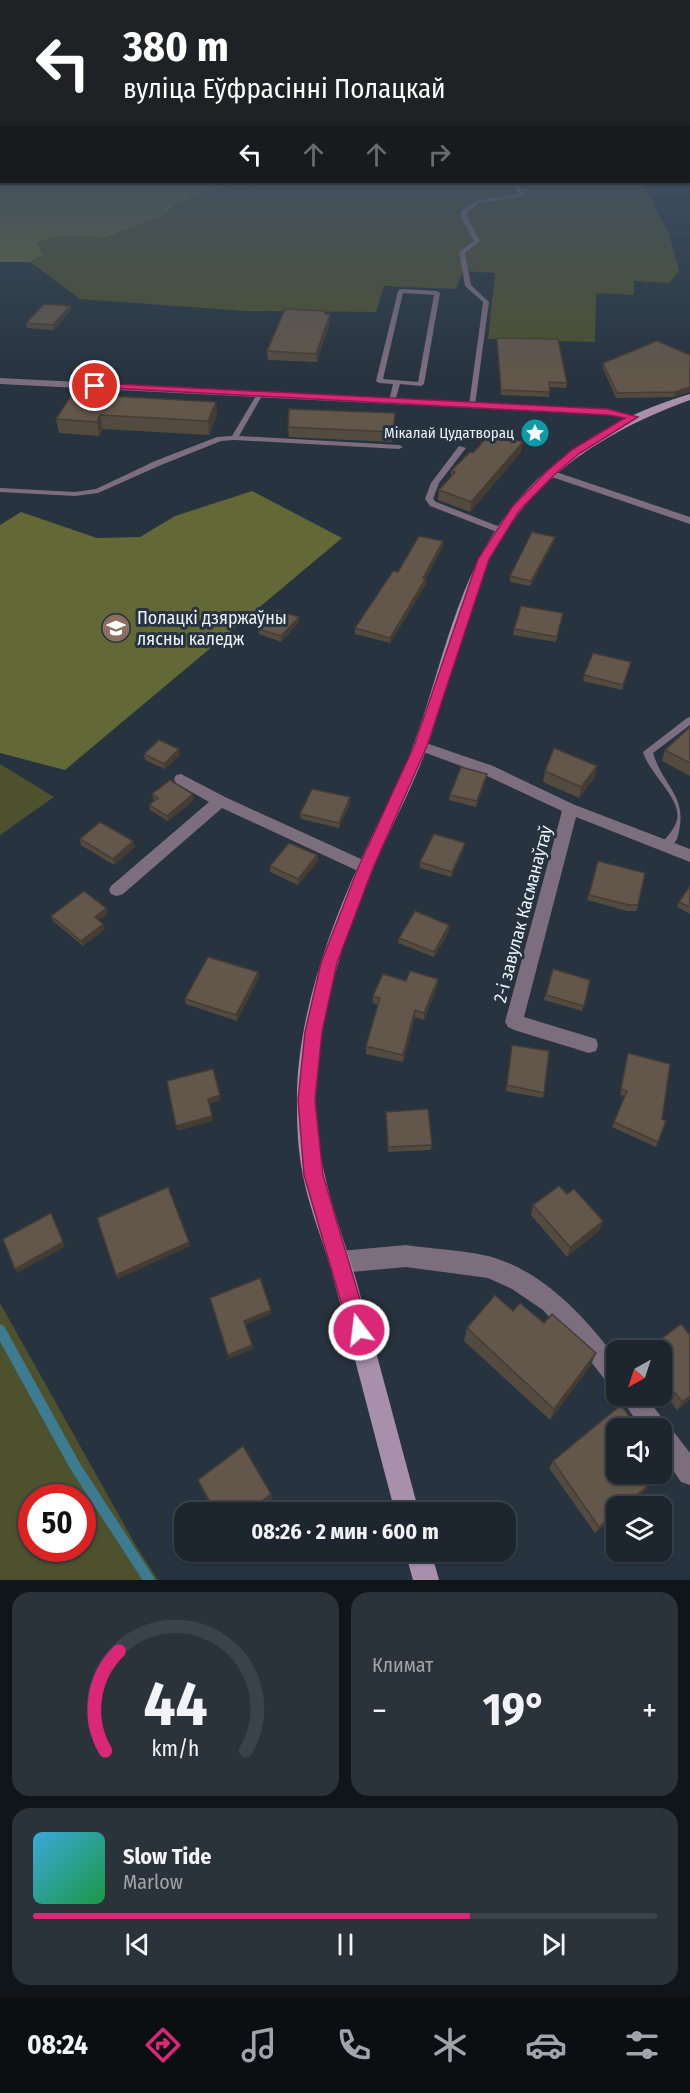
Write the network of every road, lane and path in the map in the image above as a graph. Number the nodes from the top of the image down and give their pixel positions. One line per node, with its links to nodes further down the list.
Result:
1 (472, 232): 7 (lane)
2 (0, 381): 4 (street)
3 (397, 382): 3 (lane); 6 (lane)
4 (260, 394): 6 (street); 9 (lane)
5 (690, 397): 8 (main road)
6 (392, 401): 7 (street)
7 (472, 405): 8 (street)
8 (634, 417): 12 (main road)
9 (234, 438): 10 (lane); 13 (lane)
10 (399, 447)
11 (462, 448): 15 (lane)
12 (550, 473): 14 (street); 15 (main road)
13 (0, 490)
14 (690, 521)
15 (500, 530): 17 (main road)
16 (690, 720): 21 (lane)
17 (420, 746): 20 (street, 2-і завулак Касманаўтаў); 23 (main road)
18 (181, 779): 19 (street)
19 (220, 801): 23 (street); 24 (street)
20 (570, 809): 21 (street, 2-і завулак Касманаўтаў); 25 (street, 2-і завулак Касманаўтаў)
21 (667, 845): 22 (street, 2-і завулак Касманаўтаў)
22 (690, 856)
23 (366, 868): 26 (main road)
24 (117, 890)
25 (589, 1045)
26 (340, 1262): 27 (street); 32 (main road)
27 (606, 1363)
28 (639, 1406): 29 (street)
29 (648, 1418)
30 (672, 1449): 31 (street)
31 (690, 1473)
32 (404, 1502)
33 (421, 1562): 34 (main road)
34 (426, 1580)

